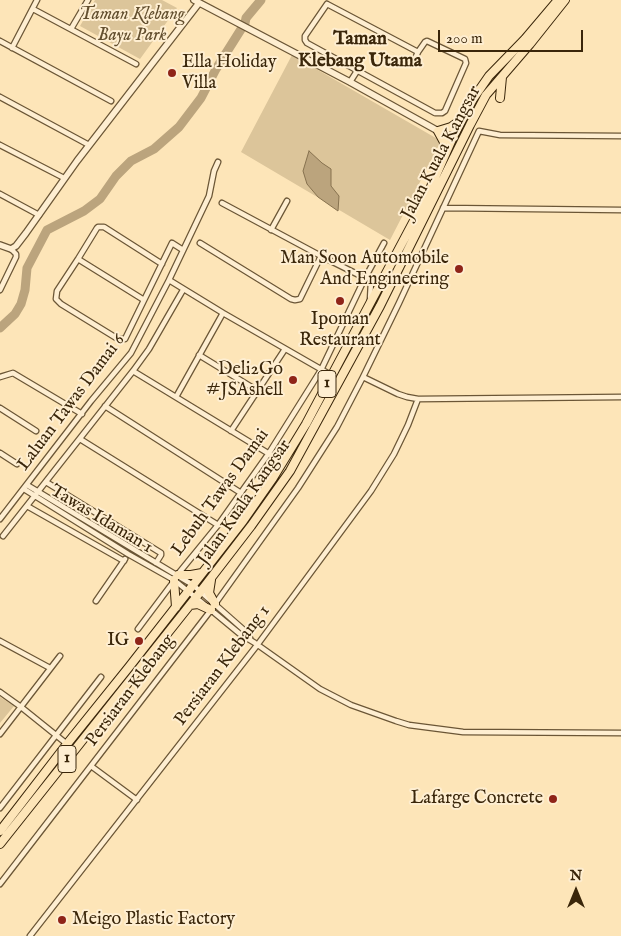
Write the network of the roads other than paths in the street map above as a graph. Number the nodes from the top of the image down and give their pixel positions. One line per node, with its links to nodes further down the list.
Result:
1 (38, 0): 6 (street)
2 (88, 0): 7 (street)
3 (558, 0): 19 (highway, Jalan Kuala Kangsar / 1)
4 (565, 0): 14 (highway, Jalan Kuala Kangsar / 1)
5 (196, 1): 15 (street); 24 (street)
6 (32, 9): 7 (street); 9 (street)
7 (71, 29): 12 (street)
8 (0, 41): 9 (street)
9 (12, 48): 18 (street)
10 (418, 52): 11 (street); 13 (street); 13 (street)
11 (414, 60)
12 (136, 64)
13 (357, 71): 15 (street)
14 (502, 77): 17 (highway); 20 (highway, Jalan Kuala Kangsar / 1)
15 (350, 82): 21 (street)
16 (0, 98): 24 (street)
17 (500, 98)
18 (110, 101)
19 (463, 119): 21 (highway); 23 (highway, Jalan Kuala Kangsar / 1)
20 (472, 120): 23 (highway); 29 (highway, Jalan Kuala Kangsar / 1)
21 (438, 131): 23 (street); 26 (highway)
22 (621, 136): 33 (street, Persiaran Klebang)
23 (454, 138): 26 (highway, Jalan Kuala Kangsar / 1); 29 (highway)
24 (89, 145): 28 (street)
25 (0, 146): 28 (street)
26 (444, 158): 45 (highway, Jalan Kuala Kangsar / 1)
27 (218, 162): 41 (street, Laluan Tawas Damai 6)
28 (64, 178): 35 (street)
29 (437, 190): 73 (highway, Jalan Kuala Kangsar / 1)
30 (0, 194): 35 (street)
31 (287, 201): 36 (street)
32 (222, 203): 36 (street)
33 (443, 208): 34 (street); 61 (street, Persiaran Klebang)
34 (621, 210)
35 (39, 215): 40 (street)
36 (271, 230): 42 (street)
37 (200, 243): 42 (street)
38 (384, 243): 46 (street, Lebuh Tawas Damai)
39 (0, 245): 40 (street)
40 (11, 249): 49 (street)
41 (183, 250): 44 (street); 47 (street, Laluan Tawas Damai 6)
42 (321, 256): 46 (street)
43 (78, 259): 44 (street); 51 (street); 51 (street)
44 (162, 264): 51 (street)
45 (384, 275): 48 (street); 52 (highway, Jalan Kuala Kangsar / 1)
46 (365, 278): 48 (street); 57 (street, Lebuh Tawas Damai)
47 (169, 280): 50 (street); 53 (street, Laluan Tawas Damai 6)
48 (371, 281): 52 (street)
49 (0, 290)
50 (183, 290): 54 (street); 58 (street, Laluan Tawas Damai 6)
51 (143, 302): 53 (street)
52 (369, 304): 59 (highway, Jalan Kuala Kangsar / 1)
53 (154, 309): 68 (street, Laluan Tawas Damai 6)
54 (223, 313): 55 (street); 56 (street)
55 (285, 349): 57 (street); 62 (street)
56 (199, 355): 62 (street); 63 (street)
57 (322, 370): 59 (street); 75 (street, Lebuh Tawas Damai)
58 (133, 371): 63 (street); 66 (street, Laluan Tawas Damai 6)
59 (331, 376): 72 (highway, Jalan Kuala Kangsar / 1)
60 (0, 377): 68 (street)
61 (363, 377): 65 (street); 103 (street, Persiaran Klebang)
62 (258, 390): 70 (street)
63 (176, 397): 70 (street)
64 (621, 397): 65 (street)
65 (418, 399): 106 (street, Persiaran Klebang 1)
66 (105, 406): 71 (street, Laluan Tawas Damai 6); 82 (street)
67 (0, 408): 69 (street)
68 (82, 414): 81 (street, Laluan Tawas Damai 6)
69 (36, 431)
70 (231, 431): 75 (street)
71 (80, 439): 79 (street, Laluan Tawas Damai 6); 88 (street)
72 (292, 447): 75 (highway); 76 (highway, Jalan Kuala Kangsar / 1)
73 (301, 452): 76 (highway); 80 (highway, Jalan Kuala Kangsar / 1)
74 (0, 454): 77 (street)
75 (271, 455): 76 (street); 78 (highway); 82 (street, Lebuh Tawas Damai)
76 (282, 463): 78 (highway, Jalan Kuala Kangsar / 1); 80 (highway)
77 (17, 464)
78 (273, 478): 95 (highway, Jalan Kuala Kangsar / 1)
79 (46, 482): 83 (street, Laluan Tawas Damai 6); 87 (street)
80 (282, 483): 97 (highway, Jalan Kuala Kangsar / 1)
81 (25, 487): 83 (street, Tawas Idaman 1); 85 (street, Laluan Tawas Damai 6)
82 (241, 493): 88 (street, Lebuh Tawas Damai)
83 (36, 494): 84 (street, Laluan Tawas Damai 6); 89 (street, Tawas Idaman 1); 91 (street, Tawas Idaman 1)
84 (27, 506): 90 (street, Laluan Tawas Damai 6); 93 (street)
85 (2, 512): 86 (street, Laluan Tawas Damai 6)
86 (0, 520)
87 (111, 522): 89 (street); 94 (street)
88 (218, 525): 96 (street, Lebuh Tawas Damai)
89 (104, 532): 91 (street); 94 (street, Tawas Idaman 1)
90 (3, 536)
91 (101, 537): 92 (street, Tawas Idaman 1)
92 (128, 554): 93 (street); 96 (street, Tawas Idaman 1)
93 (124, 561): 100 (street)
94 (156, 563): 96 (street, Tawas Idaman 1)
95 (202, 573): 96 (highway); 98 (highway, Jalan Kuala Kangsar / 1)
96 (176, 578): 98 (street, Tawas Idaman 1); 98 (street, Tawas Idaman 1); 102 (highway); 104 (street, Lebuh Tawas Damai)
97 (211, 578): 99 (highway, Jalan Kuala Kangsar / 1); 103 (highway)
98 (191, 588): 99 (street); 99 (street); 102 (highway, Jalan Kuala Kangsar / 1)
99 (198, 594): 101 (highway, Jalan Kuala Kangsar / 1); 103 (street)
100 (96, 601)
101 (190, 605): 103 (highway); 120 (highway, Jalan Kuala Kangsar / 1)
102 (176, 607): 115 (highway, Jalan Kuala Kangsar / 1)
103 (213, 607): 106 (street); 116 (street, Persiaran Klebang)
104 (138, 629)
105 (0, 641): 108 (street)
106 (258, 644): 112 (street); 117 (street, Persiaran Klebang 1)
107 (60, 656): 108 (street)
108 (50, 668): 111 (street)
109 (102, 678): 114 (street)
110 (0, 692): 111 (street)
111 (21, 707): 113 (street); 114 (street)
112 (621, 733)
113 (0, 734)
114 (56, 735): 115 (street); 118 (street)
115 (67, 744): 119 (highway, Jalan Kuala Kangsar / 1)
116 (91, 766): 117 (street); 121 (street, Persiaran Klebang)
117 (137, 800): 122 (street, Persiaran Klebang 1)
118 (0, 808)
119 (0, 831)
120 (0, 844)
121 (0, 884)
122 (30, 936)

